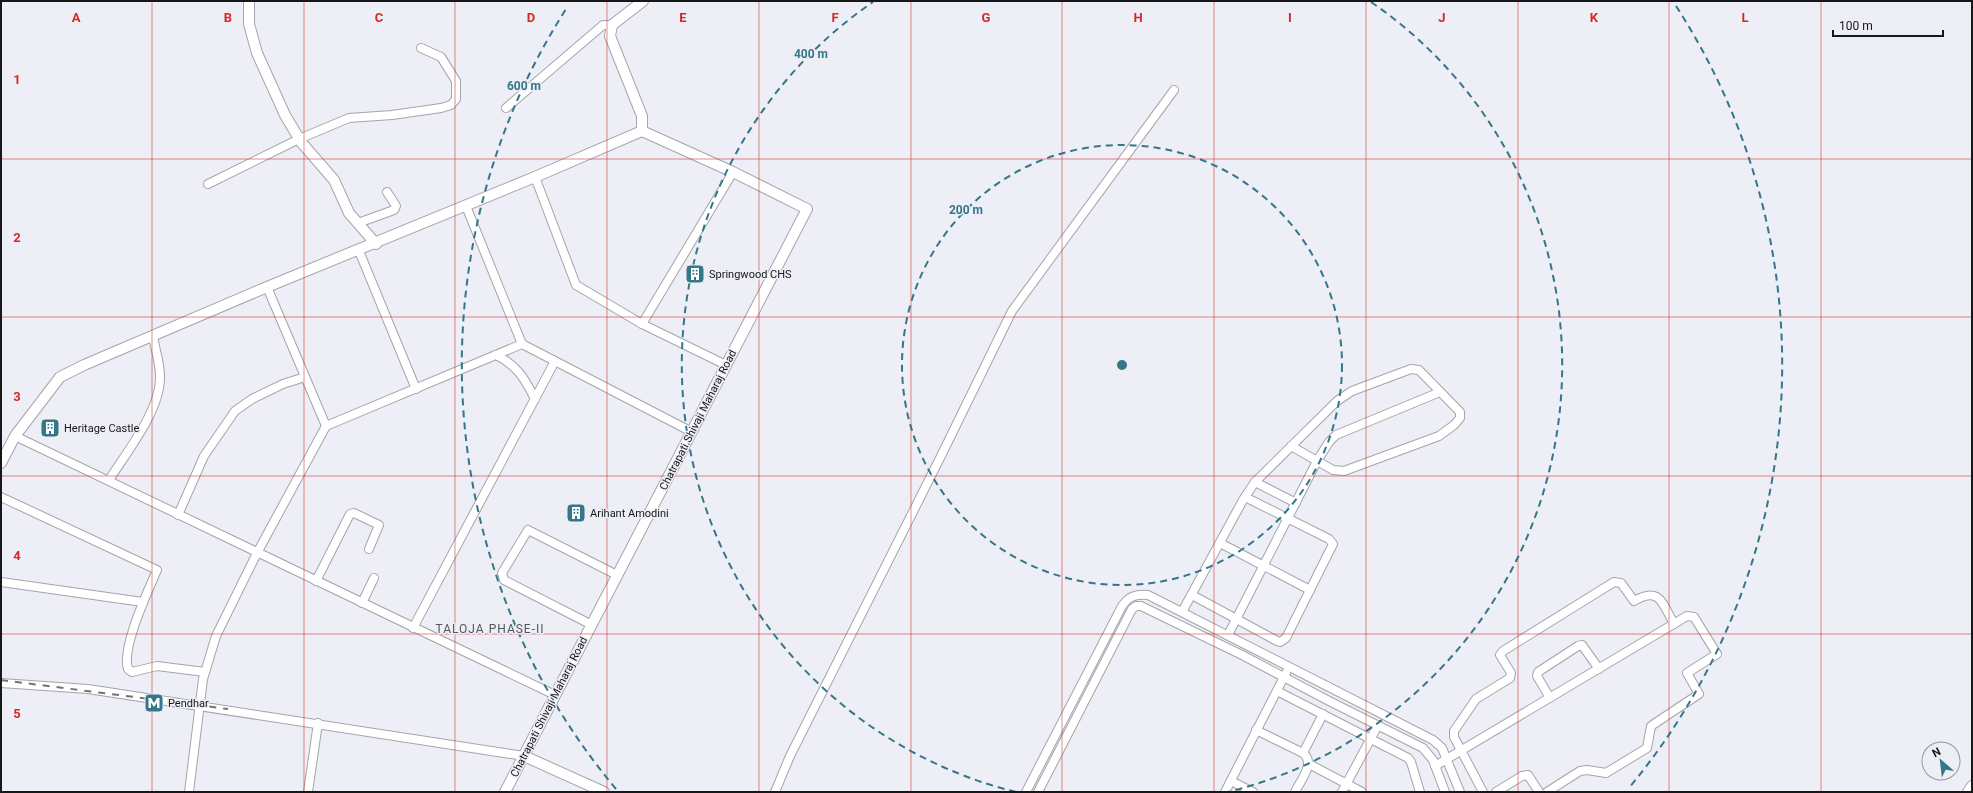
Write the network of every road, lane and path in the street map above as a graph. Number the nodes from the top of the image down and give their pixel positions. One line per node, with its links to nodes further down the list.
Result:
1 (249, 1): 8 (street)
2 (643, 1): 3 (street)
3 (612, 25): 6 (street); 7 (street)
4 (421, 48): 8 (street)
5 (1174, 90): 88 (street)
6 (506, 108)
7 (642, 131): 9 (street, Chatrapati Shivaji Maharaj Road); 10 (street)
8 (299, 139): 11 (street); 14 (street)
9 (733, 172): 18 (street); 23 (street, Chatrapati Shivaji Maharaj Road)
10 (535, 177): 13 (street); 18 (street)
11 (208, 184)
12 (388, 192): 14 (street)
13 (466, 206): 15 (street); 20 (street)
14 (358, 223): 15 (street)
15 (376, 244): 16 (street)
16 (359, 251): 17 (street); 25 (street)
17 (267, 287): 19 (street); 24 (street)
18 (642, 324): 23 (street)
19 (153, 336): 30 (street); 34 (street)
20 (522, 344): 21 (street); 22 (street)
21 (496, 355): 25 (street); 27 (street)
22 (555, 361): 27 (street); 29 (street)
23 (726, 365): 29 (street, Chatrapati Shivaji Maharaj Road)
24 (305, 377): 28 (street); 39 (street)
25 (416, 389): 28 (street)
26 (1440, 392): 31 (street); 32 (street); 32 (street)
27 (535, 399): 59 (street)
28 (326, 426): 43 (street)
29 (692, 432): 45 (street, Chatrapati Shivaji Maharaj Road)
30 (15, 436): 33 (street); 34 (street)
31 (1291, 446): 32 (street); 35 (street)
32 (1317, 461): 38 (street)
33 (1, 463)
34 (108, 480): 39 (street)
35 (1255, 482): 37 (street); 38 (street)
36 (1, 497): 52 (street)
37 (1245, 497): 40 (street); 41 (street)
38 (1296, 503): 40 (street)
39 (178, 515): 43 (street)
40 (1289, 519): 44 (street); 49 (street)
41 (1220, 543): 44 (street); 50 (street)
42 (369, 549): 47 (street)
43 (257, 553): 47 (street); 63 (street)
44 (1265, 566): 49 (street); 56 (street)
45 (617, 575): 58 (street, Chatrapati Shivaji Maharaj Road); 58 (street)
46 (374, 578): 53 (street)
47 (316, 581): 53 (street)
48 (1, 582): 52 (street)
49 (1310, 590): 56 (street)
50 (1192, 595): 55 (street); 56 (street)
51 (1132, 596): 54 (street); 55 (street); 89 (street)
52 (143, 602): 63 (street)
53 (362, 603): 59 (street)
54 (1136, 606): 64 (street); 90 (street)
55 (1182, 612): 60 (street)
56 (1237, 620): 60 (street)
57 (1674, 624): 62 (street); 75 (street); 102 (street)
58 (592, 625): 67 (street, Chatrapati Shivaji Maharaj Road)
59 (413, 628): 67 (street)
60 (1228, 635): 61 (street)
61 (1289, 666): 64 (street); 78 (street)
62 (1599, 669): 68 (street); 68 (street)
63 (205, 672): 69 (street)
64 (1284, 677): 66 (street); 72 (street)
65 (1, 683): 69 (street)
66 (1277, 691): 70 (street); 73 (street)
67 (555, 695): 77 (street, Chatrapati Shivaji Maharaj Road)
68 (1550, 698): 75 (street)
69 (199, 707): 71 (street); 84 (street)
70 (1323, 714): 74 (street); 76 (street)
71 (318, 723): 77 (street); 85 (street)
72 (1378, 725): 74 (street); 80 (street)
73 (1256, 730): 76 (street); 81 (street)
74 (1371, 738): 82 (street); 96 (street)
75 (1461, 752): 78 (street); 99 (street)
76 (1303, 753): 79 (street)
77 (524, 756): 86 (street, Chatrapati Shivaji Maharaj Road); 87 (street)
78 (1447, 760): 80 (street); 98 (street)
79 (1309, 764): 82 (street); 93 (street)
80 (1435, 766): 97 (street)
81 (1231, 781): 91 (street); 92 (street)
82 (1346, 784): 94 (street); 95 (street)
83 (1972, 786): 103 (street)
84 (189, 792)
85 (308, 792)
86 (505, 792)
87 (604, 792)
88 (775, 792)
89 (1026, 792)
90 (1038, 792)
91 (1225, 792)
92 (1253, 792)
93 (1294, 792)
94 (1342, 792)
95 (1362, 792)
96 (1420, 792)
97 (1445, 792)
98 (1460, 792)
99 (1483, 792)
100 (1496, 792): 101 (street)
101 (1539, 792)
102 (1547, 792)
103 (1968, 792)

